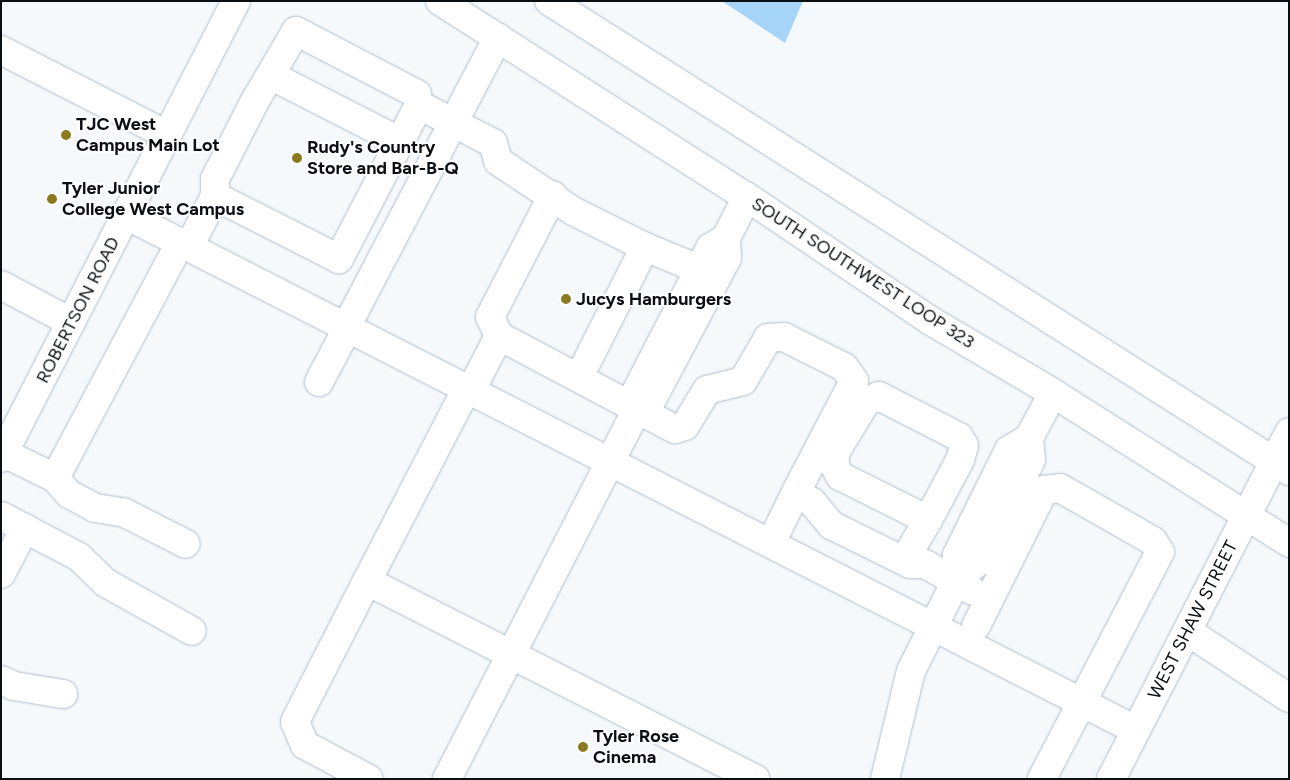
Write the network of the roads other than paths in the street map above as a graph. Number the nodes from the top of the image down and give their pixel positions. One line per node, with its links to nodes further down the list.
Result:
1 (236, 1): 9 (main road, ROBERTSON ROAD)
2 (440, 1): 4 (main road, SOUTH SOUTHWEST LOOP 323)
3 (549, 1): 33 (main road)
4 (498, 38): 8 (main road); 13 (main road, SOUTH SOUTHWEST LOOP 323)
5 (1, 50): 9 (main road)
6 (270, 80): 7 (main road); 10 (main road); 11 (main road)
7 (418, 105): 8 (main road); 10 (main road)
8 (454, 123): 12 (main road); 20 (main road)
9 (167, 135): 14 (main road, ROBERTSON ROAD)
10 (399, 141): 18 (main road)
11 (215, 187): 16 (main road); 18 (main road)
12 (553, 195): 17 (main road); 24 (main road)
13 (748, 197): 15 (main road); 28 (main road, SOUTH SOUTHWEST LOOP 323)
14 (126, 216): 16 (main road); 22 (main road, ROBERTSON ROAD)
15 (726, 238): 19 (main road); 29 (main road)
16 (184, 245): 23 (main road); 34 (main road)
17 (645, 248): 19 (main road); 25 (main road)
18 (339, 258): 20 (main road)
19 (699, 269): 29 (main road)
20 (373, 276): 23 (main road)
21 (1, 285): 22 (main road)
22 (71, 322): 31 (main road, ROBERTSON ROAD)
23 (347, 327): 26 (main road); 27 (main road)
24 (499, 336): 25 (main road); 27 (main road)
25 (579, 377): 29 (main road)
26 (319, 382)
27 (469, 389): 32 (main road); 46 (main road)
28 (1054, 393): 36 (main road, SOUTH SOUTHWEST LOOP 323); 45 (main road)
29 (636, 411): 32 (main road); 35 (main road)
30 (1289, 432): 33 (main road, WEST SHAW STREET)
31 (3, 455): 34 (main road)
32 (612, 461): 39 (main road); 53 (main road)
33 (1281, 466): 36 (main road, WEST SHAW STREET)
34 (55, 478): 41 (main road)
35 (796, 492): 39 (main road); 42 (main road)
36 (1247, 515): 40 (main road, SOUTH SOUTHWEST LOOP 323); 52 (main road, WEST SHAW STREET)
37 (928, 520): 37 (main road); 43 (main road)
38 (13, 522): 44 (main road); 51 (main road)
39 (771, 543): 47 (main road)
40 (1289, 543)
41 (186, 544)
42 (872, 545): 43 (main road); 47 (main road)
43 (904, 561): 45 (main road)
44 (1, 574)
45 (957, 580): 48 (main road); 49 (main road)
46 (367, 581): 53 (main road); 59 (main road)
47 (851, 584): 49 (main road)
48 (989, 600): 50 (main road); 57 (main road)
49 (933, 626): 57 (main road); 62 (main road)
50 (976, 626)
51 (192, 630)
52 (1187, 631): 56 (main road); 58 (main road, WEST SHAW STREET)
53 (513, 655): 60 (main road); 61 (main road)
54 (1, 680): 55 (main road)
55 (63, 694)
56 (1289, 698)
57 (1081, 701): 58 (main road); 63 (main road)
58 (1136, 730): 64 (main road, WEST SHAW STREET)
59 (369, 779)
60 (447, 779)
61 (755, 779)
62 (885, 779)
63 (1042, 779)
64 (1112, 779)

